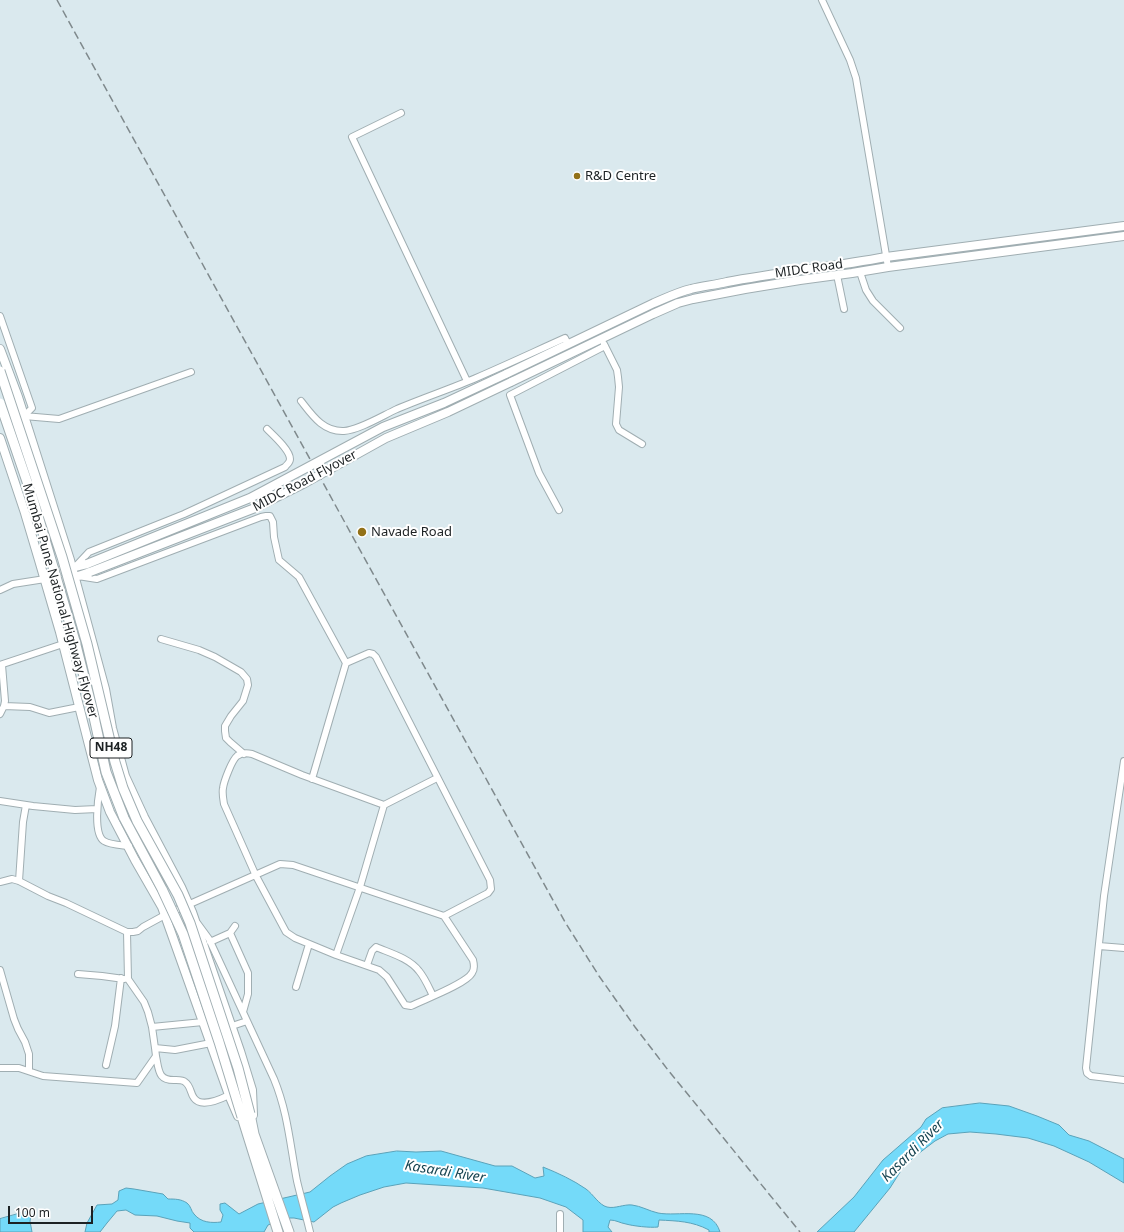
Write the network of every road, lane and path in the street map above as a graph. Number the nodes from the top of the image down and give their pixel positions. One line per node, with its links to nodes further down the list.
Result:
1 (822, 0): 5 (street)
2 (401, 113): 19 (street)
3 (1124, 226): 5 (main road, MIDC Road)
4 (1124, 236): 6 (main road, MIDC Road)
5 (886, 257): 6 (street); 12 (main road, MIDC Road)
6 (888, 267): 7 (main road, MIDC Road)
7 (860, 272): 8 (main road, MIDC Road); 11 (street)
8 (837, 275): 9 (street); 13 (main road, MIDC Road)
9 (844, 309)
10 (0, 316): 23 (street)
11 (900, 328)
12 (597, 330): 13 (street); 14 (main road, MIDC Road)
13 (603, 343): 20 (main road, MIDC Road); 26 (street); 27 (street)
14 (568, 344): 18 (main road, MIDC Road); 19 (street)
15 (0, 349): 23 (main road)
16 (0, 371): 85 (highway, Mumbai Pune National Highway Flyover / NH48, bridge)
17 (191, 372): 23 (street)
18 (508, 373): 20 (main road); 28 (main road, MIDC Road Flyover, bridge)
19 (467, 381): 21 (street)
20 (514, 381): 29 (main road, MIDC Road Flyover, bridge)
21 (301, 400)
22 (0, 403): 85 (highway, Mumbai Pune National Highway Flyover / NH48, bridge)
23 (24, 416): 28 (main road)
24 (266, 429): 28 (street)
25 (0, 438): 30 (main road)
26 (642, 444)
27 (559, 510)
28 (73, 568): 29 (main road); 30 (main road, MIDC Road Flyover)
29 (76, 577): 30 (main road, MIDC Road Flyover); 34 (street); 53 (main road)
30 (45, 579): 31 (street); 33 (main road)
31 (0, 590)
32 (161, 639): 39 (street)
33 (63, 644): 35 (street); 37 (main road)
34 (346, 663): 41 (street); 42 (street)
35 (1, 665): 36 (street)
36 (4, 706): 37 (street); 38 (street)
37 (79, 707): 43 (main road)
38 (0, 714)
39 (244, 754): 42 (street); 49 (street)
40 (1124, 761): 62 (street)
41 (437, 778): 46 (street); 56 (street)
42 (312, 779): 46 (street)
43 (100, 785): 47 (street); 48 (main road)
44 (0, 801): 45 (street)
45 (26, 805): 47 (street); 51 (street)
46 (384, 805): 52 (street)
47 (97, 808): 48 (street)
48 (128, 846): 54 (main road)
49 (256, 876): 52 (street); 53 (street); 61 (street)
50 (0, 881): 51 (street)
51 (18, 881): 58 (street)
52 (360, 887): 56 (street); 64 (street)
53 (189, 905): 54 (street); 55 (main road)
54 (165, 915): 58 (street); 74 (main road)
55 (193, 916): 60 (street); 75 (main road)
56 (444, 916): 71 (street)
57 (235, 926): 59 (street)
58 (127, 932): 69 (street)
59 (230, 933): 60 (street); 72 (street)
60 (210, 942): 72 (street)
61 (309, 944): 64 (street); 70 (street)
62 (1099, 946): 63 (street); 83 (street)
63 (1124, 948)
64 (336, 955): 65 (street)
65 (367, 965): 71 (street); 71 (street)
66 (0, 970): 82 (street)
67 (78, 974): 68 (street)
68 (121, 978): 69 (street); 80 (street)
69 (128, 979): 76 (street)
70 (296, 987)
71 (433, 996)
72 (243, 1012): 73 (street)
73 (247, 1021): 75 (street); 90 (street)
74 (203, 1022): 76 (street); 77 (main road)
75 (232, 1026): 86 (main road)
76 (152, 1027): 78 (street)
77 (211, 1043): 78 (street); 84 (main road)
78 (155, 1048): 79 (street)
79 (156, 1056): 82 (street); 84 (street)
80 (106, 1065)
81 (0, 1068): 82 (street)
82 (29, 1071)
83 (1124, 1080)
84 (229, 1095): 86 (main road)
85 (246, 1115): 86 (highway, Mumbai Pune National Highway Flyover / NH48)
86 (250, 1135): 88 (highway, NH48); 89 (highway, NH48)
87 (560, 1214): 91 (street)
88 (278, 1232)
89 (288, 1232)
90 (310, 1232)
91 (560, 1232)

